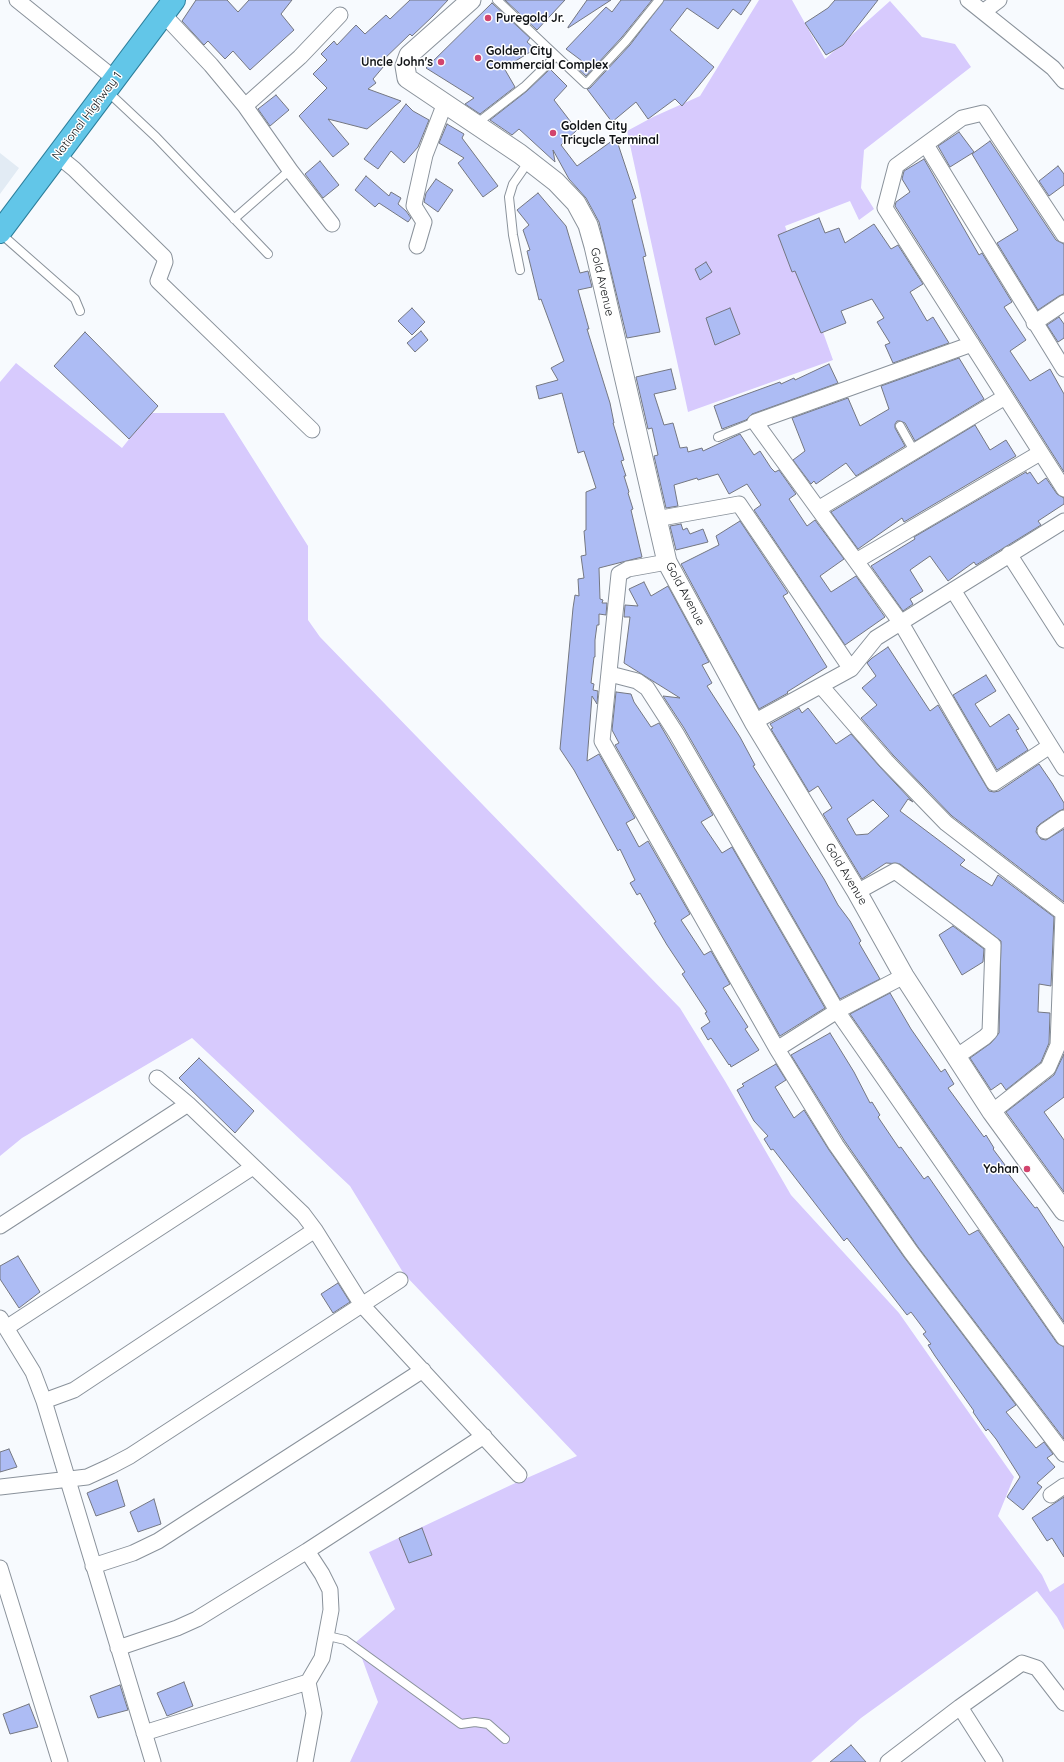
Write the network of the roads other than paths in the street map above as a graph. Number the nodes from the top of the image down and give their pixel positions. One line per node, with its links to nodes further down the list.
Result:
1 (17, 0): 12 (street)
2 (471, 0): 13 (street, Gold Avenue)
3 (497, 0): 10 (lane)
4 (659, 0): 10 (lane)
5 (968, 0): 8 (street)
6 (999, 0): 8 (street)
7 (169, 7): 12 (highway, National Highway 1); 14 (street)
8 (983, 12): 11 (street)
9 (340, 15): 14 (street)
10 (556, 56): 15 (lane)
11 (1064, 81)
12 (111, 85): 17 (highway, National Highway 1); 20 (lane)
13 (445, 103): 15 (street, Gold Avenue); 24 (street)
14 (245, 106): 19 (street)
15 (476, 124): 18 (street, Gold Avenue)
16 (926, 145): 23 (street); 29 (street); 30 (street)
17 (58, 156): 22 (highway, National Highway 1); 35 (street)
18 (529, 161): 26 (lane); 41 (street, Gold Avenue)
19 (290, 170): 20 (lane); 21 (street)
20 (234, 220): 25 (lane)
21 (332, 224)
22 (0, 233): 28 (lane)
23 (1064, 235)
24 (417, 246)
25 (268, 254)
26 (520, 270)
27 (1064, 303): 29 (street)
28 (80, 311)
29 (1034, 323): 31 (street)
30 (972, 344): 32 (street); 33 (street)
31 (1064, 369)
32 (1005, 397): 37 (street); 38 (street)
33 (755, 422): 36 (lane); 40 (street)
34 (900, 426): 37 (lane)
35 (312, 430)
36 (718, 437)
37 (914, 451): 40 (street)
38 (1040, 452): 39 (street); 44 (street)
39 (1064, 489)
40 (818, 509): 44 (street)
41 (656, 519): 45 (street, Gold Avenue); 49 (street)
42 (1064, 521): 43 (street)
43 (1009, 554): 46 (street); 48 (street)
44 (856, 561): 47 (street)
45 (667, 562): 50 (street); 52 (street, Gold Avenue)
46 (953, 590): 47 (street); 53 (street)
47 (901, 623): 49 (street); 53 (street)
48 (1064, 640)
49 (851, 669): 51 (street)
50 (610, 674): 59 (street); 60 (street)
51 (821, 686): 52 (street); 64 (street)
52 (754, 722): 57 (street, Gold Avenue)
53 (1050, 746): 54 (street)
54 (1064, 768)
55 (1064, 818): 56 (street)
56 (1045, 831)
57 (857, 892): 58 (street, Gold Avenue); 61 (street)
58 (904, 976): 59 (street); 61 (street, Gold Avenue)
59 (837, 1011): 60 (street); 72 (street)
60 (777, 1049): 76 (street)
61 (956, 1057): 64 (street, Gold Avenue)
62 (157, 1078): 63 (street)
63 (188, 1104): 65 (street); 67 (street)
64 (992, 1112): 66 (street, Gold Avenue)
65 (253, 1167): 68 (street); 71 (street)
66 (1064, 1211)
67 (0, 1226)
68 (315, 1230): 70 (street); 74 (street)
69 (400, 1280): 70 (street)
70 (362, 1305): 73 (street); 78 (street)
71 (3, 1323): 74 (street)
72 (1064, 1338)
73 (423, 1370): 75 (street); 83 (street)
74 (44, 1401): 78 (street)
75 (484, 1436): 77 (street); 82 (street)
76 (1064, 1454)
77 (519, 1475)
78 (68, 1479): 80 (street); 83 (street)
79 (1064, 1486): 81 (street)
80 (0, 1487)
81 (1051, 1495)
82 (308, 1551): 85 (street); 86 (street)
83 (93, 1566): 86 (street)
84 (0, 1568): 93 (street)
85 (328, 1636): 87 (street); 91 (lane)
86 (118, 1648): 90 (street)
87 (308, 1682): 90 (street); 95 (street)
88 (1064, 1703): 89 (street)
89 (960, 1707): 92 (street); 96 (street)
90 (144, 1733): 94 (street)
91 (505, 1739)
92 (897, 1759)
93 (60, 1762)
94 (154, 1762)
95 (305, 1762)
96 (996, 1762)

